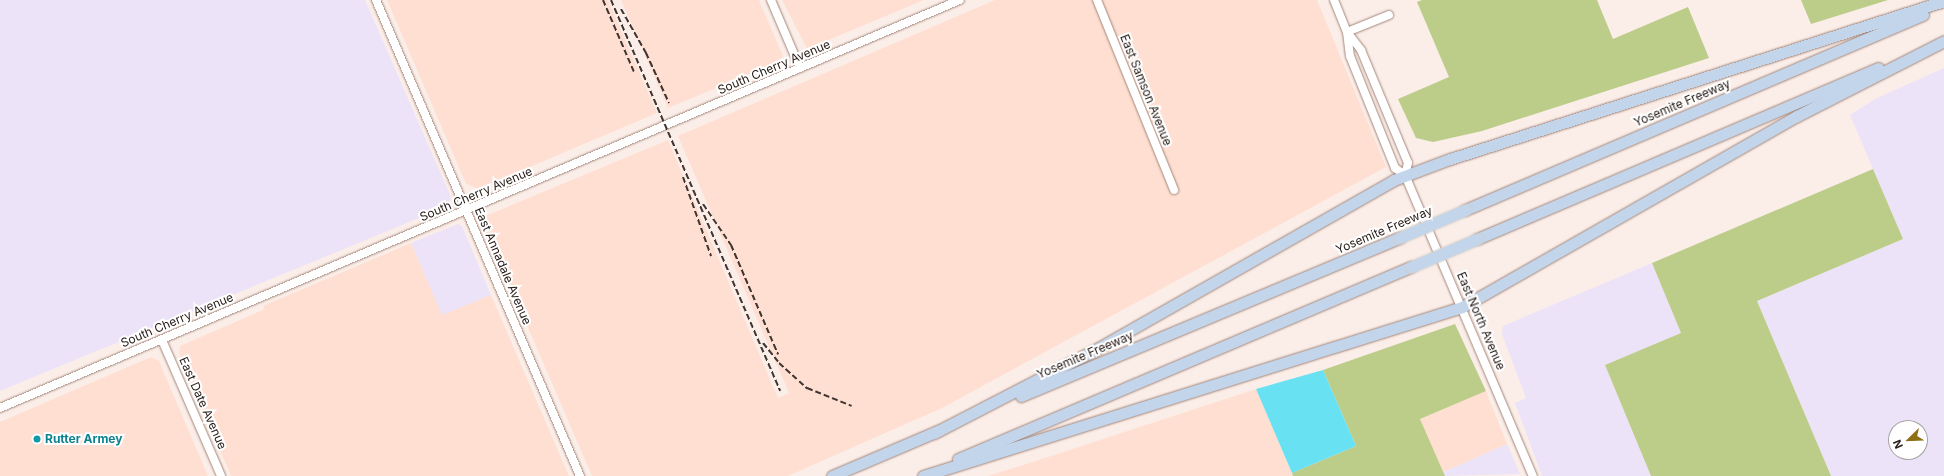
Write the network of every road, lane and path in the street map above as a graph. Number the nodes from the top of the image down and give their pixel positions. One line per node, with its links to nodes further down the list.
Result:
1 (376, 0): 14 (street, East Annadale Avenue)
2 (771, 0): 11 (street)
3 (960, 0): 11 (street, South Cherry Avenue)
4 (1097, 0): 13 (street, East Samson Avenue)
5 (1334, 0): 9 (street, East North Avenue)
6 (1944, 1): 12 (highway)
7 (1944, 6): 18 (highway, Yosemite Freeway, bridge)
8 (1389, 15): 9 (street)
9 (1347, 32): 12 (street, East North Avenue); 12 (street, East North Avenue)
10 (1944, 40): 15 (highway); 22 (highway, bridge)
11 (800, 68): 14 (street, South Cherry Avenue)
12 (1405, 175): 15 (street, East North Avenue); 18 (highway)
13 (1174, 190)
14 (466, 211): 16 (street, South Cherry Avenue); 20 (street, East Annadale Avenue)
15 (1462, 306): 23 (highway); 24 (street, East North Avenue)
16 (162, 340): 17 (street, South Cherry Avenue); 19 (street, East Date Avenue)
17 (0, 408)
18 (934, 433): 21 (highway, Yosemite Freeway)
19 (222, 476)
20 (580, 476)
21 (832, 476)
22 (919, 476)
23 (923, 476)
24 (1533, 476)

